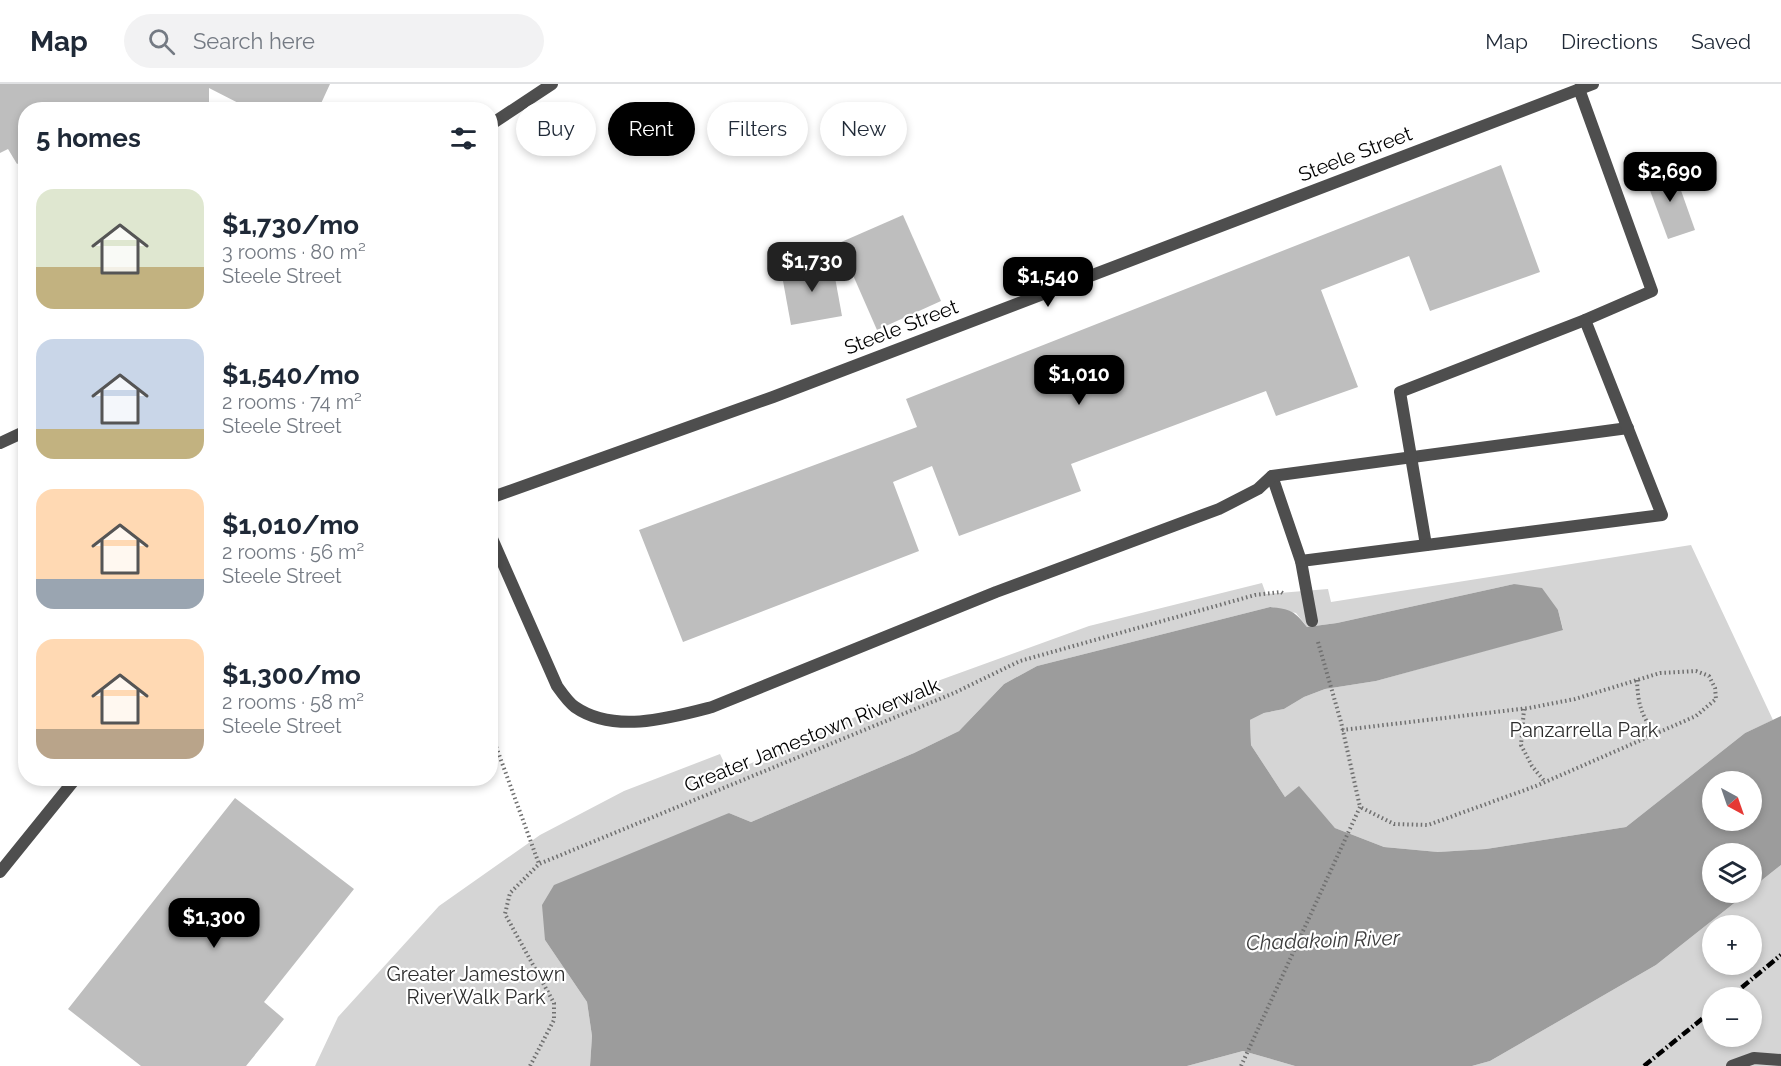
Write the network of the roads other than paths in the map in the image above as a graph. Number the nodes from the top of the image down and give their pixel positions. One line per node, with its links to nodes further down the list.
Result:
1 (552, 84): 4 (street)
2 (1593, 84): 3 (street, Steele Street)
3 (1579, 89): 5 (street); 11 (street, Steele Street)
4 (498, 120)
5 (1585, 320): 6 (street); 9 (street)
6 (1628, 428): 9 (street); 12 (street)
7 (18, 435): 8 (street)
8 (0, 443)
9 (1412, 457): 10 (street); 12 (street)
10 (1272, 476): 13 (street); 14 (street)
11 (498, 495)
12 (1426, 545): 14 (street)
13 (498, 552)
14 (1301, 561): 15 (street)
15 (1312, 621)
16 (70, 786): 17 (street)
17 (0, 872)
18 (1781, 1060): 19 (street)
19 (1732, 1066)

